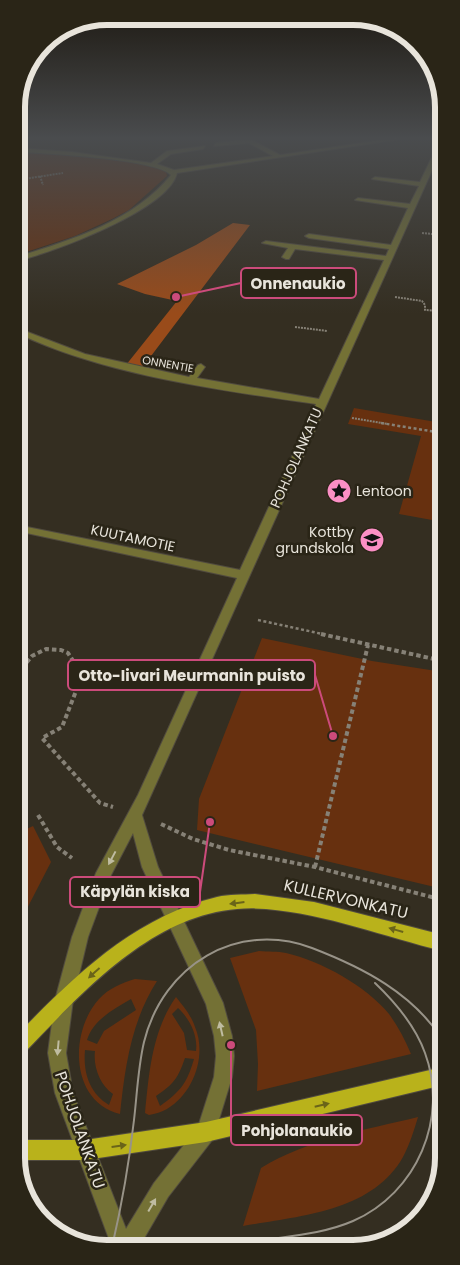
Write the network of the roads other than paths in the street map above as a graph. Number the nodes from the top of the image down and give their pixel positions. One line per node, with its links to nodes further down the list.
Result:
1 (153, 196): 9 (street)
2 (416, 196): 4 (street, POHJOLANKATU)
3 (358, 200): 4 (street)
4 (411, 206): 8 (street, POHJOLANKATU)
5 (309, 236): 8 (street)
6 (266, 243): 7 (street)
7 (293, 246): 10 (street); 11 (street)
8 (393, 247): 11 (street, POHJOLANKATU)
9 (25, 256)
10 (286, 257)
11 (388, 258): 15 (street, POHJOLANKATU)
12 (25, 334): 14 (street, ONNENTIE)
13 (201, 367): 14 (street)
14 (191, 380): 15 (street, ONNENTIE)
15 (322, 402): 17 (street, POHJOLANKATU)
16 (25, 530): 17 (street, KUUTAMOTIE)
17 (243, 575): 18 (street, POHJOLANKATU)
18 (135, 815): 19 (street); 21 (street, POHJOLANKATU, one-way to 21)
19 (175, 917): 20 (main road, KULLERVONKATU, one-way to 19); 21 (main road, KULLERVONKATU, one-way to 21); 24 (street, one-way to 19)
20 (435, 942)
21 (64, 1000): 22 (main road, KULLERVONKATU); 26 (street, POHJOLANKATU, one-way to 26)
22 (25, 1040)
23 (435, 1078): 24 (main road, one-way to 23)
24 (206, 1132): 26 (main road, one-way to 24); 28 (street, one-way to 24)
25 (25, 1150): 26 (main road)
26 (85, 1150): 27 (street, POHJOLANKATU)
27 (119, 1240)
28 (131, 1240)

